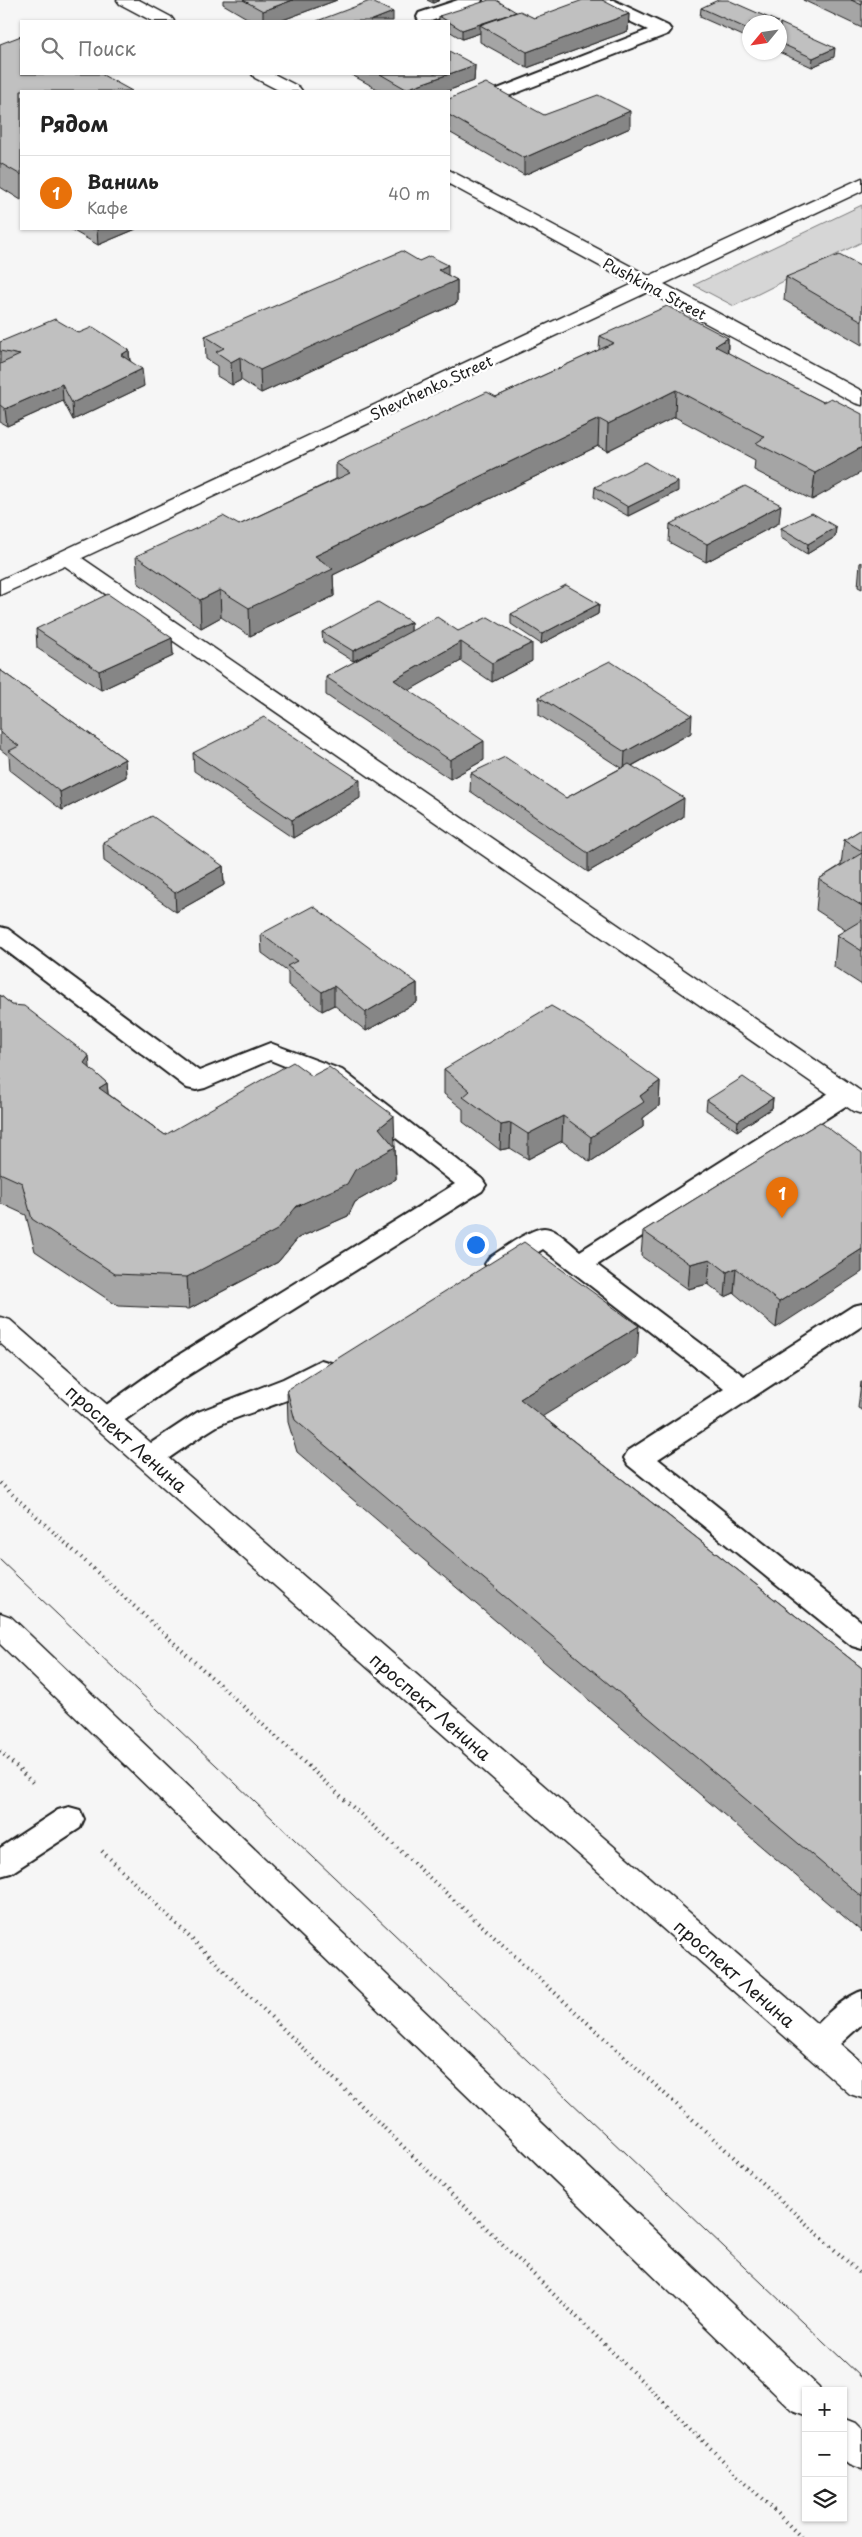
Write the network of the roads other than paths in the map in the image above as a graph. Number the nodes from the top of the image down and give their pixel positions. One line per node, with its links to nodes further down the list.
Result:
1 (126, 0): 5 (street)
2 (474, 0): 4 (lane)
3 (600, 0): 8 (lane)
4 (425, 17)
5 (163, 20)
6 (264, 75): 7 (street)
7 (292, 90)
8 (450, 114)
9 (450, 177): 11 (street, Pushkina Street)
10 (862, 184): 11 (street, Shevchenko Street)
11 (649, 285): 12 (street, Pushkina Street); 13 (street, Shevchenko Street)
12 (862, 400)
13 (66, 557): 14 (street, Shevchenko Street); 16 (street)
14 (0, 588)
15 (0, 934): 23 (lane)
16 (854, 1099): 17 (lane)
17 (579, 1264): 18 (lane); 22 (lane)
18 (477, 1277)
19 (862, 1313): 22 (lane)
20 (0, 1327): 23 (street, проспект Ленина)
21 (344, 1356): 24 (lane)
22 (743, 1390): 26 (lane)
23 (106, 1420): 24 (street, проспект Ленина)
24 (149, 1458): 30 (street, проспект Ленина)
25 (0, 1625): 32 (street)
26 (862, 1638)
27 (69, 1819): 28 (lane)
28 (0, 1864)
29 (862, 2004): 30 (lane)
30 (817, 2044): 31 (street, проспект Ленина)
31 (862, 2084)
32 (802, 2395)
33 (847, 2439): 34 (street)
34 (862, 2453)

